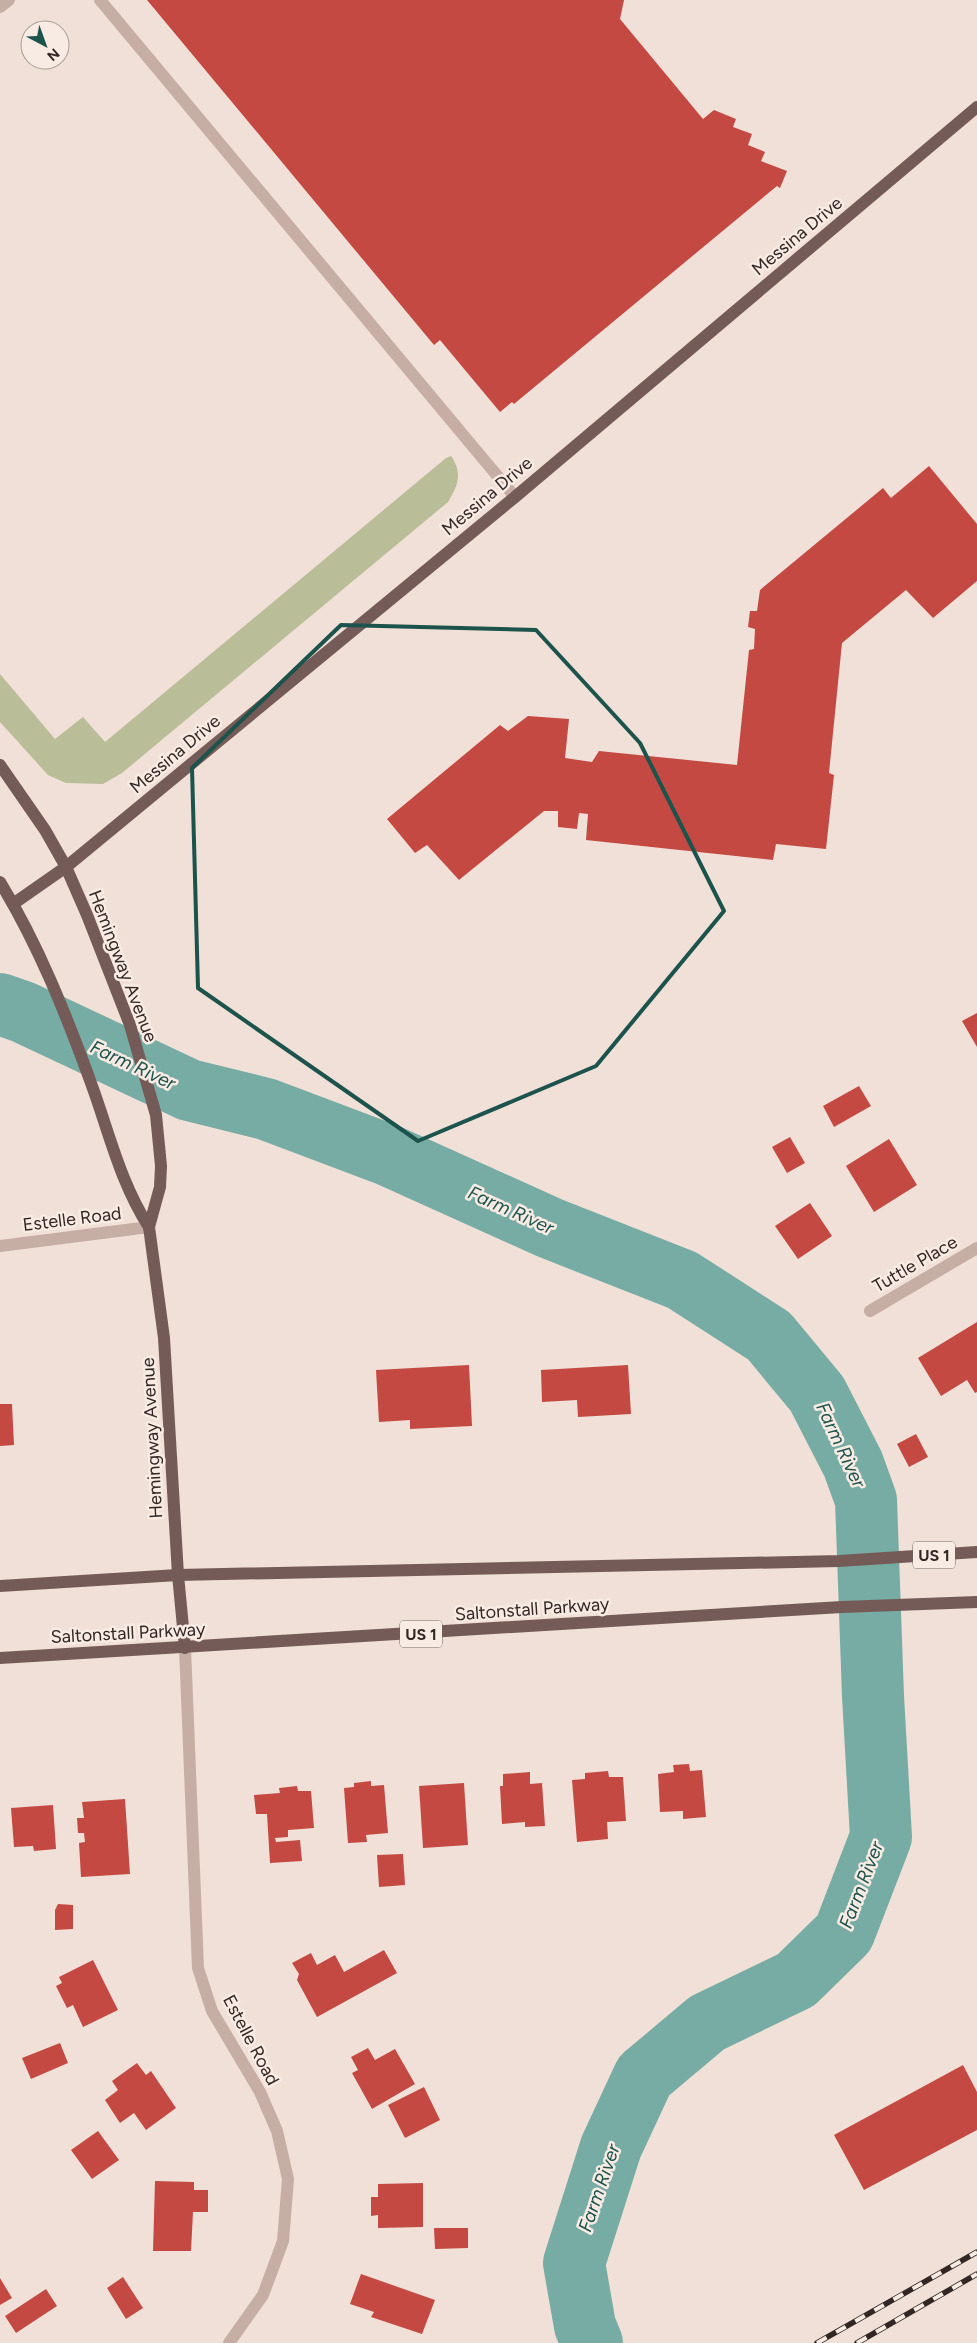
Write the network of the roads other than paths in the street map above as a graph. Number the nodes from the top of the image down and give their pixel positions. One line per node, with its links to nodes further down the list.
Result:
1 (9, 0): 3 (street)
2 (100, 0): 5 (street)
3 (0, 7)
4 (977, 107): 5 (main road, Messina Drive)
5 (515, 497): 7 (main road, Messina Drive)
6 (0, 765): 7 (main road, Hemingway Avenue)
7 (66, 867): 9 (main road, Messina Drive); 10 (main road, Hemingway Avenue)
8 (0, 882): 9 (main road, Hemingway Avenue)
9 (13, 904): 10 (main road, Hemingway Avenue)
10 (149, 1227): 11 (street, Estelle Road); 15 (main road, Hemingway Avenue)
11 (0, 1246)
12 (977, 1248): 13 (street, Tuttle Place)
13 (870, 1311)
14 (977, 1552): 15 (main road, US 1)
15 (178, 1576): 16 (main road, US 1); 18 (main road, Hemingway Avenue)
16 (0, 1586)
17 (977, 1602): 18 (main road, Saltonstall Parkway / US 1)
18 (185, 1648): 19 (main road, Saltonstall Parkway / US 1); 20 (street, Estelle Road)
19 (0, 1658)
20 (229, 2343)

